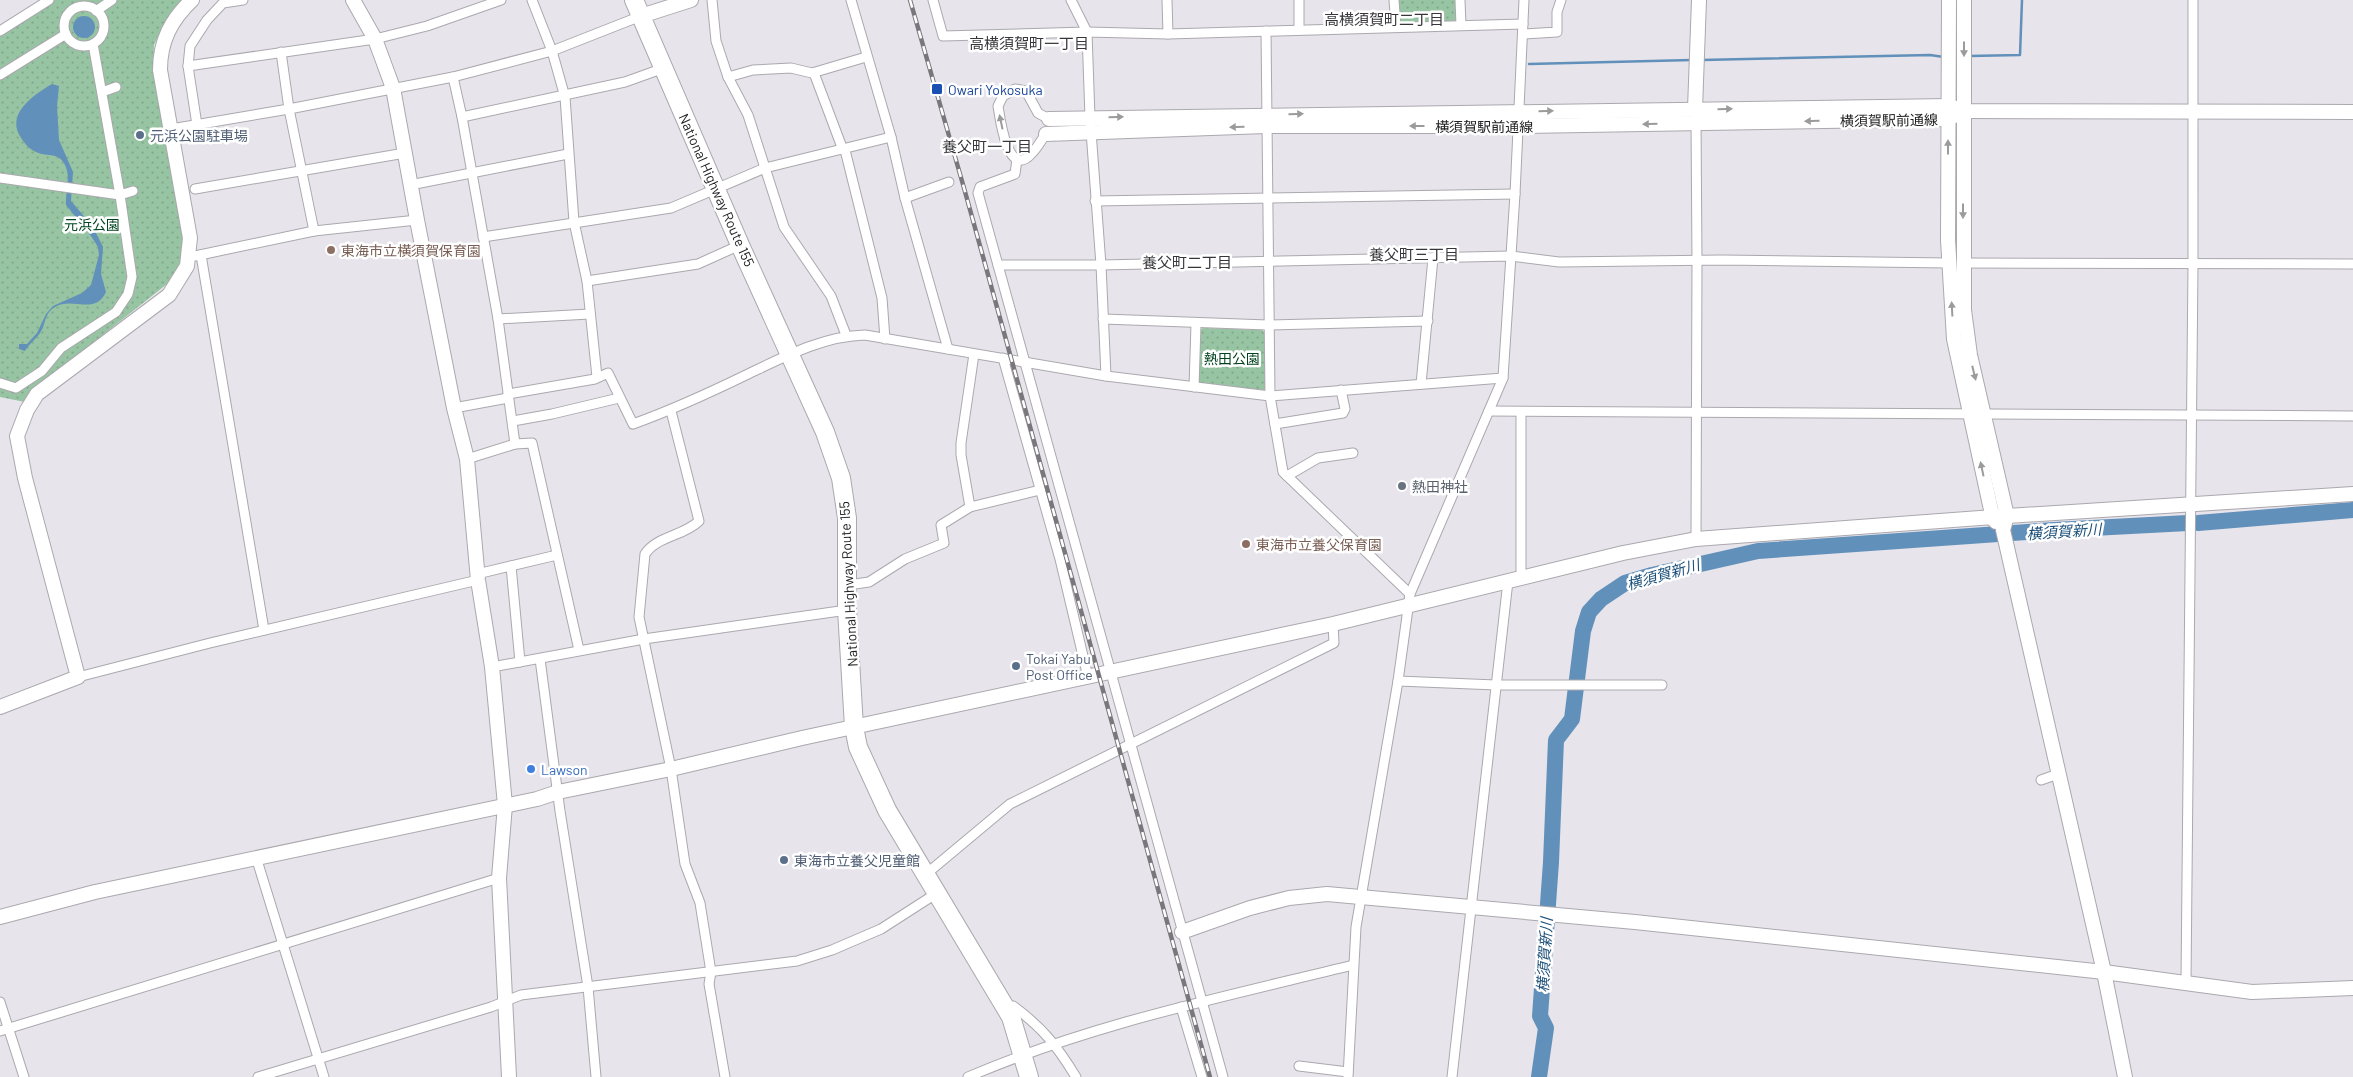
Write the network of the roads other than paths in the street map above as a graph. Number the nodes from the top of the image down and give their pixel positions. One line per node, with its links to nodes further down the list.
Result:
1 (49, 0): 30 (street)
2 (112, 0): 26 (street)
3 (192, 0): 64 (street)
4 (243, 0): 42 (street)
5 (353, 0): 37 (street)
6 (475, 0): 25 (street)
7 (501, 0): 25 (street)
8 (532, 0): 39 (street)
9 (691, 0): 24 (street)
10 (712, 0): 47 (street)
11 (851, 0): 41 (street)
12 (933, 0): 33 (street)
13 (1071, 0): 33 (street)
14 (1167, 0): 35 (street)
15 (1299, 0): 31 (street)
16 (1394, 0): 29 (street)
17 (1460, 0): 28 (street)
18 (1524, 0): 27 (street)
19 (1561, 0): 36 (street)
20 (1699, 0): 57 (street)
21 (1948, 0): 56 (street)
22 (1964, 0): 53 (street, one-way to 53)
23 (2193, 0): 54 (street)
24 (638, 8): 39 (street); 43 (highway, National Highway Route 155)
25 (478, 9): 37 (street)
26 (96, 11): 34 (street); 38 (street)
27 (1523, 24): 28 (street); 36 (street)
28 (1460, 25): 29 (street)
29 (1396, 27): 31 (street)
30 (0, 30)
31 (1299, 30): 32 (street)
32 (1266, 31): 35 (street); 61 (street)
33 (1087, 32): 35 (street); 63 (street)
34 (66, 34): 38 (street); 45 (street)
35 (1168, 34)
36 (1523, 34): 60 (street)
37 (375, 40): 40 (street); 49 (street)
38 (92, 44): 50 (street)
39 (552, 51): 46 (street); 51 (street)
40 (281, 52): 42 (street); 52 (street)
41 (866, 57): 44 (street); 66 (street)
42 (188, 66): 62 (street)
43 (664, 68): 51 (street); 78 (highway, National Highway Route 155)
44 (814, 73): 47 (street); 67 (street)
45 (0, 75)
46 (453, 77): 49 (street); 58 (street)
47 (728, 77): 71 (street)
48 (116, 88): 50 (street)
49 (393, 88): 52 (street); 68 (street)
50 (102, 92): 81 (street)
51 (565, 97): 58 (street); 69 (street)
52 (288, 110): 62 (street); 72 (street)
53 (1964, 111): 54 (street, 横須賀駅前通線); 56 (street, 横須賀駅前通線); 95 (street, one-way to 95)
54 (2193, 112): 55 (street, 横須賀駅前通線); 99 (street)
55 (2353, 112)
56 (1949, 113): 57 (street, 横須賀駅前通線); 95 (street, one-way to 56)
57 (1696, 116): 60 (street, 横須賀駅前通線); 93 (street)
58 (462, 117): 73 (street)
59 (1049, 119): 63 (street, 横須賀駅前通線); 70 (street, one-way to 59)
60 (1520, 119): 61 (street, 横須賀駅前通線); 80 (street)
61 (1266, 120): 63 (street, 横須賀駅前通線); 83 (street)
62 (198, 125): 64 (street)
63 (1091, 125): 65 (street, 横須賀駅前通線); 84 (street)
64 (171, 129): 90 (street)
65 (1046, 134): 70 (street)
66 (891, 136): 67 (street); 82 (street)
67 (844, 150): 71 (street); 108 (street)
68 (405, 153): 72 (street); 76 (street)
69 (568, 154): 73 (street); 86 (street)
70 (1017, 159): 97 (street)
71 (765, 168): 78 (street); 107 (street)
72 (301, 170): 77 (street); 87 (street)
73 (472, 172): 76 (street); 88 (street)
74 (0, 178): 81 (street)
75 (948, 182): 82 (street)
76 (410, 185): 85 (street)
77 (195, 189)
78 (716, 190): 86 (street); 89 (highway, National Highway Route 155)
79 (133, 191): 81 (street)
80 (1515, 194): 83 (street); 91 (street)
81 (120, 195): 118 (street)
82 (905, 198): 109 (street)
83 (1268, 198): 84 (street); 94 (street)
84 (1096, 201): 98 (street)
85 (416, 220): 87 (street); 126 (street)
86 (574, 222): 88 (street); 100 (street)
87 (314, 231): 90 (street)
88 (483, 237): 102 (street)
89 (740, 245): 100 (street); 110 (highway, National Highway Route 155)
90 (195, 256): 157 (street); 164 (street)
91 (1511, 256): 92 (street); 93 (street); 116 (street)
92 (1433, 258): 94 (street); 104 (street)
93 (1698, 261): 95 (street); 130 (street)
94 (1269, 262): 98 (street); 106 (street)
95 (1956, 263): 99 (street); 131 (street, one-way to 95); 132 (street, one-way to 132)
96 (2353, 264): 99 (street)
97 (998, 265): 98 (street); 113 (street)
98 (1101, 265): 103 (street)
99 (2193, 265): 133 (street)
100 (587, 281): 101 (street)
101 (590, 314): 102 (street); 115 (street)
102 (498, 319): 123 (street)
103 (1103, 319): 105 (street); 114 (street)
104 (1428, 321): 106 (street); 119 (street)
105 (1196, 324): 106 (street); 120 (street)
106 (1268, 325): 124 (street)
107 (846, 335): 108 (street); 110 (street)
108 (885, 339): 109 (street)
109 (948, 349): 111 (street)
110 (790, 354): 127 (street); 153 (highway, National Highway Route 155)
111 (974, 354): 112 (street); 144 (street)
112 (1003, 358): 113 (street); 141 (street)
113 (1025, 363): 114 (street); 163 (street)
114 (1106, 376): 120 (street)
115 (597, 377): 123 (street); 125 (street)
116 (1503, 378): 119 (street); 128 (street)
117 (0, 383): 118 (street)
118 (24, 384): 122 (street)
119 (1421, 384): 121 (street)
120 (1194, 387): 124 (street)
121 (1342, 390): 124 (street); 136 (street)
122 (32, 393)
123 (508, 396): 126 (street); 135 (street)
124 (1270, 396): 136 (street)
125 (619, 398): 127 (street); 135 (street)
126 (454, 408): 139 (street)
127 (670, 411): 158 (street)
128 (1489, 411): 129 (street); 154 (street)
129 (1521, 412): 130 (street); 152 (street)
130 (1696, 413): 131 (street); 148 (street)
131 (1970, 414): 132 (street); 145 (street, one-way to 131)
132 (1984, 414): 133 (street); 146 (street)
133 (2191, 414): 134 (street); 143 (street)
134 (2353, 416)
135 (513, 421): 137 (street)
136 (1275, 424): 140 (street)
137 (515, 444): 139 (street); 149 (street)
138 (1353, 453): 140 (street)
139 (467, 458): 151 (street)
140 (1287, 476): 154 (street)
141 (1040, 490): 144 (street); 165 (street)
142 (2353, 494): 143 (street)
143 (2190, 505): 146 (street); 189 (street)
144 (970, 507): 153 (street)
145 (1992, 516): 146 (street); 147 (street); 148 (street)
146 (2007, 516): 147 (street)
147 (2004, 536): 173 (street)
148 (1696, 539): 152 (street)
149 (557, 555): 150 (street); 159 (street)
150 (511, 566): 151 (street); 161 (street)
151 (477, 577): 157 (street); 162 (street)
152 (1514, 579): 154 (street); 167 (street)
153 (848, 585): 155 (highway, National Highway Route 155)
154 (1409, 600): 156 (street); 166 (street)
155 (848, 610): 158 (street); 170 (highway, National Highway Route 155)
156 (1333, 624): 163 (street); 171 (street)
157 (264, 630): 164 (street)
158 (644, 639): 159 (street); 172 (street)
159 (580, 650): 160 (street)
160 (540, 658): 161 (street); 175 (street)
161 (520, 662): 162 (street)
162 (492, 667): 176 (street)
163 (1110, 672): 165 (street); 171 (street)
164 (78, 677): 169 (street)
165 (1088, 677): 170 (street)
166 (1398, 681): 167 (street); 181 (street)
167 (1496, 685): 168 (street); 182 (street)
168 (1662, 685)
169 (0, 707)
170 (854, 727): 172 (street); 178 (highway, National Highway Route 155)
171 (1131, 744): 178 (street); 184 (street)
172 (671, 769): 175 (street); 187 (street)
173 (2058, 774): 174 (street); 188 (street)
174 (2042, 780)
175 (558, 792): 176 (street); 190 (street)
176 (505, 805): 177 (street); 179 (street)
177 (256, 857): 183 (street); 185 (street)
178 (925, 875): 180 (highway, National Highway Route 155)
179 (499, 878): 185 (street); 192 (street)
180 (937, 893): 187 (street); 195 (highway, National Highway Route 155)
181 (1362, 898): 182 (street); 184 (street); 186 (street)
182 (1472, 906): 188 (street); 214 (street)
183 (0, 917)
184 (1182, 932): 194 (street)
185 (283, 944): 197 (street); 200 (street)
186 (1353, 965): 194 (street); 202 (street)
187 (711, 972): 190 (street); 208 (street)
188 (2104, 972): 189 (street); 215 (street)
189 (2186, 982): 191 (street)
190 (588, 987): 192 (street); 207 (street)
191 (2353, 988)
192 (505, 1000): 200 (street); 206 (street)
193 (0, 1002): 197 (street)
194 (1202, 1002): 196 (street); 213 (street)
195 (1004, 1007): 198 (street); 199 (highway, National Highway Route 155)
196 (1181, 1007): 198 (street); 212 (street)
197 (4, 1029): 203 (street)
198 (1055, 1043): 199 (street); 211 (street)
199 (1023, 1053): 209 (street); 210 (highway, National Highway Route 155)
200 (318, 1059): 204 (street); 205 (street)
201 (1299, 1066): 202 (street)
202 (1348, 1075)
203 (24, 1077)
204 (258, 1077)
205 (324, 1077)
206 (510, 1077)
207 (596, 1077)
208 (726, 1077)
209 (968, 1077)
210 (1029, 1077)
211 (1076, 1077)
212 (1202, 1077)
213 (1223, 1077)
214 (1452, 1077)
215 (2126, 1077)

